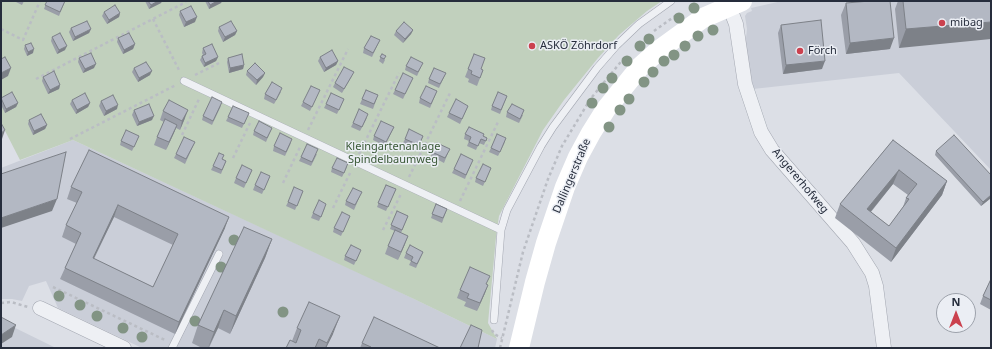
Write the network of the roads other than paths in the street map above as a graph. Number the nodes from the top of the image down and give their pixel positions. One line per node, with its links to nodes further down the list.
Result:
1 (671, 1): 4 (lane)
2 (735, 3): 10 (street, Dallingerstraße); 11 (street, Angererhofweg)
3 (184, 81): 4 (lane)
4 (501, 230): 7 (lane)
5 (219, 254): 8 (lane)
6 (40, 308): 9 (street)
7 (494, 320)
8 (173, 346)
9 (124, 348)
10 (519, 348)
11 (884, 348)

